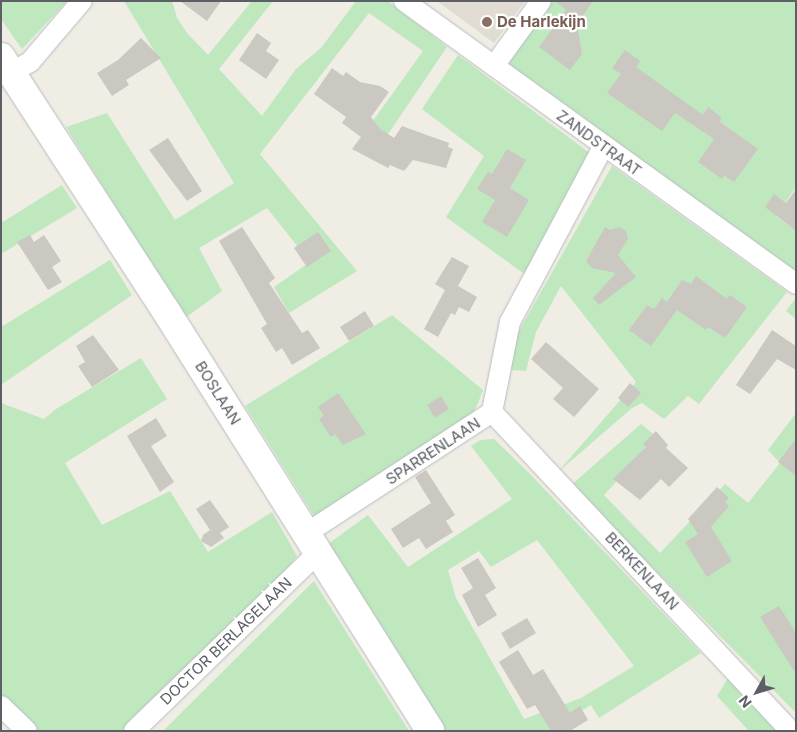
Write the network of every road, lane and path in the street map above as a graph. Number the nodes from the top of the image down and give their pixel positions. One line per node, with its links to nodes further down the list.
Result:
1 (82, 1): 4 (street)
2 (404, 1): 5 (street, ZANDSTRAAT)
3 (541, 1): 5 (street)
4 (6, 65): 9 (street, BOSLAAN)
5 (494, 66): 6 (street, ZANDSTRAAT)
6 (603, 147): 7 (street, ZANDSTRAAT); 8 (street, SPARRENLAAN)
7 (796, 284)
8 (492, 412): 9 (street, SPARRENLAAN); 14 (street, BERKENLAAN)
9 (313, 543): 12 (street, DOCTOR BERLAGELAAN); 13 (street, BOSLAAN)
10 (1, 706): 11 (street)
11 (27, 731)
12 (134, 731)
13 (430, 731)
14 (790, 731)

